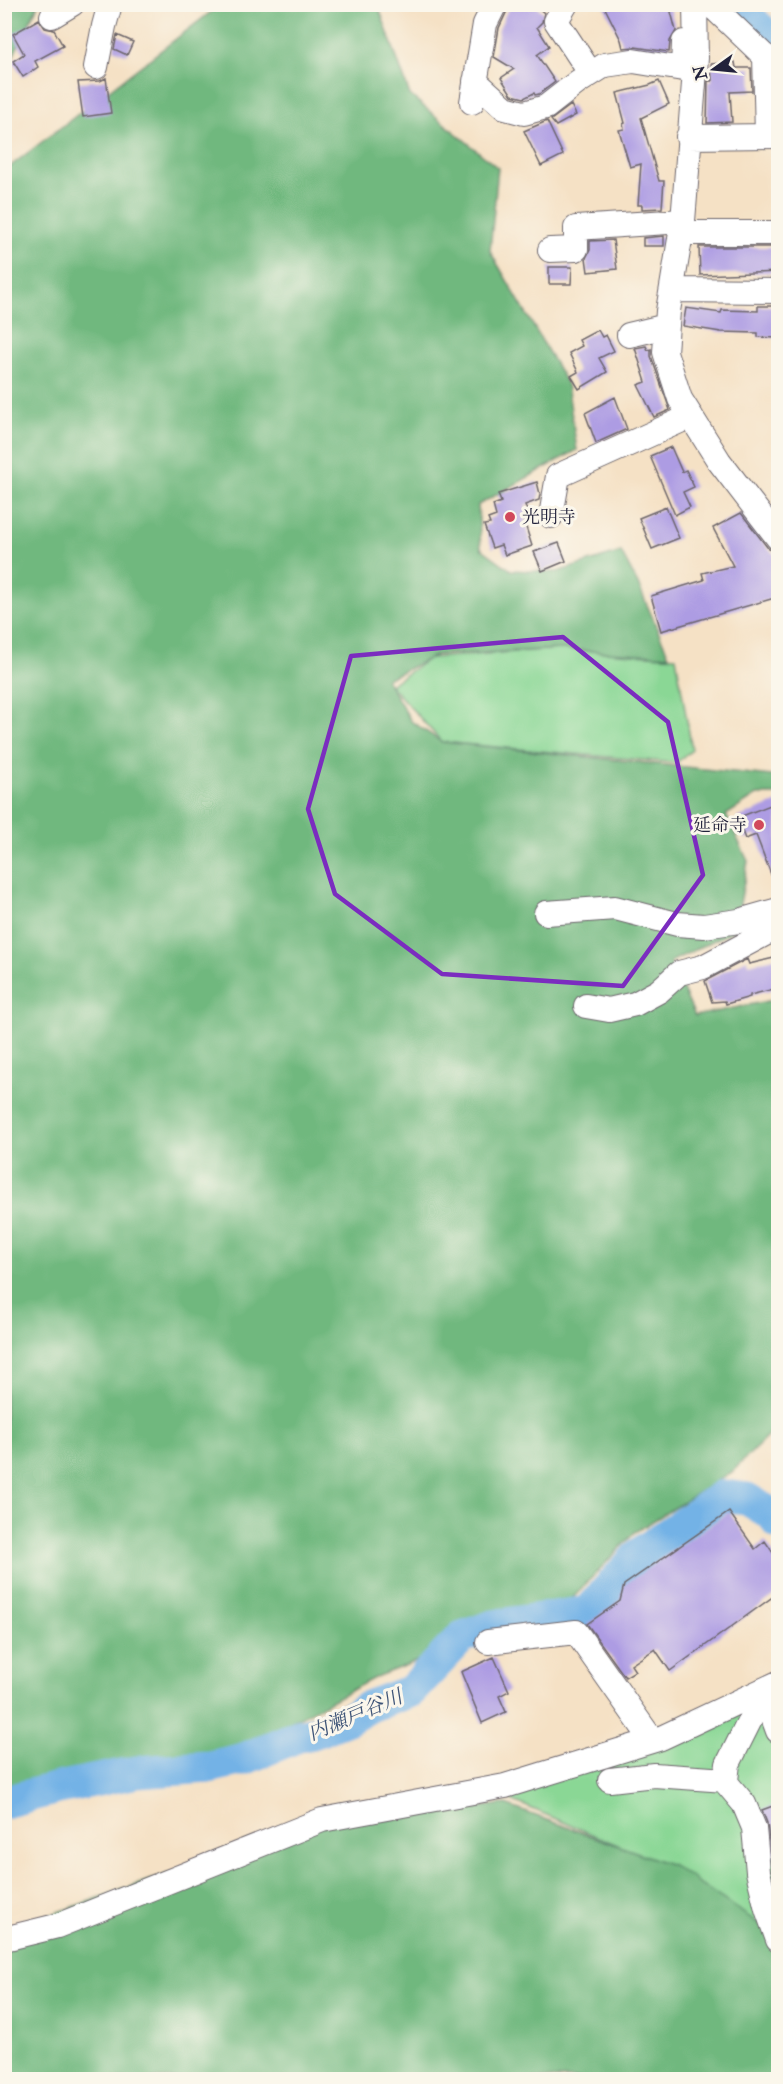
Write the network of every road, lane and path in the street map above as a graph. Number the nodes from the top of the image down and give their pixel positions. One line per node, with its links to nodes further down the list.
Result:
1 (110, 4): 8 (street)
2 (495, 4): 10 (street)
3 (566, 4): 10 (street)
4 (681, 4): 9 (street)
5 (695, 4): 11 (street)
6 (710, 4): 7 (street)
7 (772, 62): 12 (street)
8 (96, 67)
9 (682, 69): 10 (street); 11 (street)
10 (591, 74)
11 (689, 128): 12 (street); 13 (street)
12 (773, 136)
13 (682, 227): 14 (street); 15 (street); 16 (street)
14 (778, 233)
15 (550, 250)
16 (672, 290): 17 (street); 18 (street)
17 (778, 291)
18 (667, 326): 19 (street); 20 (street)
19 (629, 335)
20 (691, 417): 21 (street); 22 (street)
21 (551, 516)
22 (778, 538)
23 (778, 910): 24 (street)
24 (546, 913)
25 (778, 927): 26 (street)
26 (586, 1006)
27 (488, 1642): 30 (street)
28 (765, 1689): 29 (street); 30 (street); 32 (street)
29 (778, 1731)
30 (652, 1740): 33 (street)
31 (610, 1780): 32 (street)
32 (726, 1780): 34 (street)
33 (4, 1939)
34 (778, 1940)

